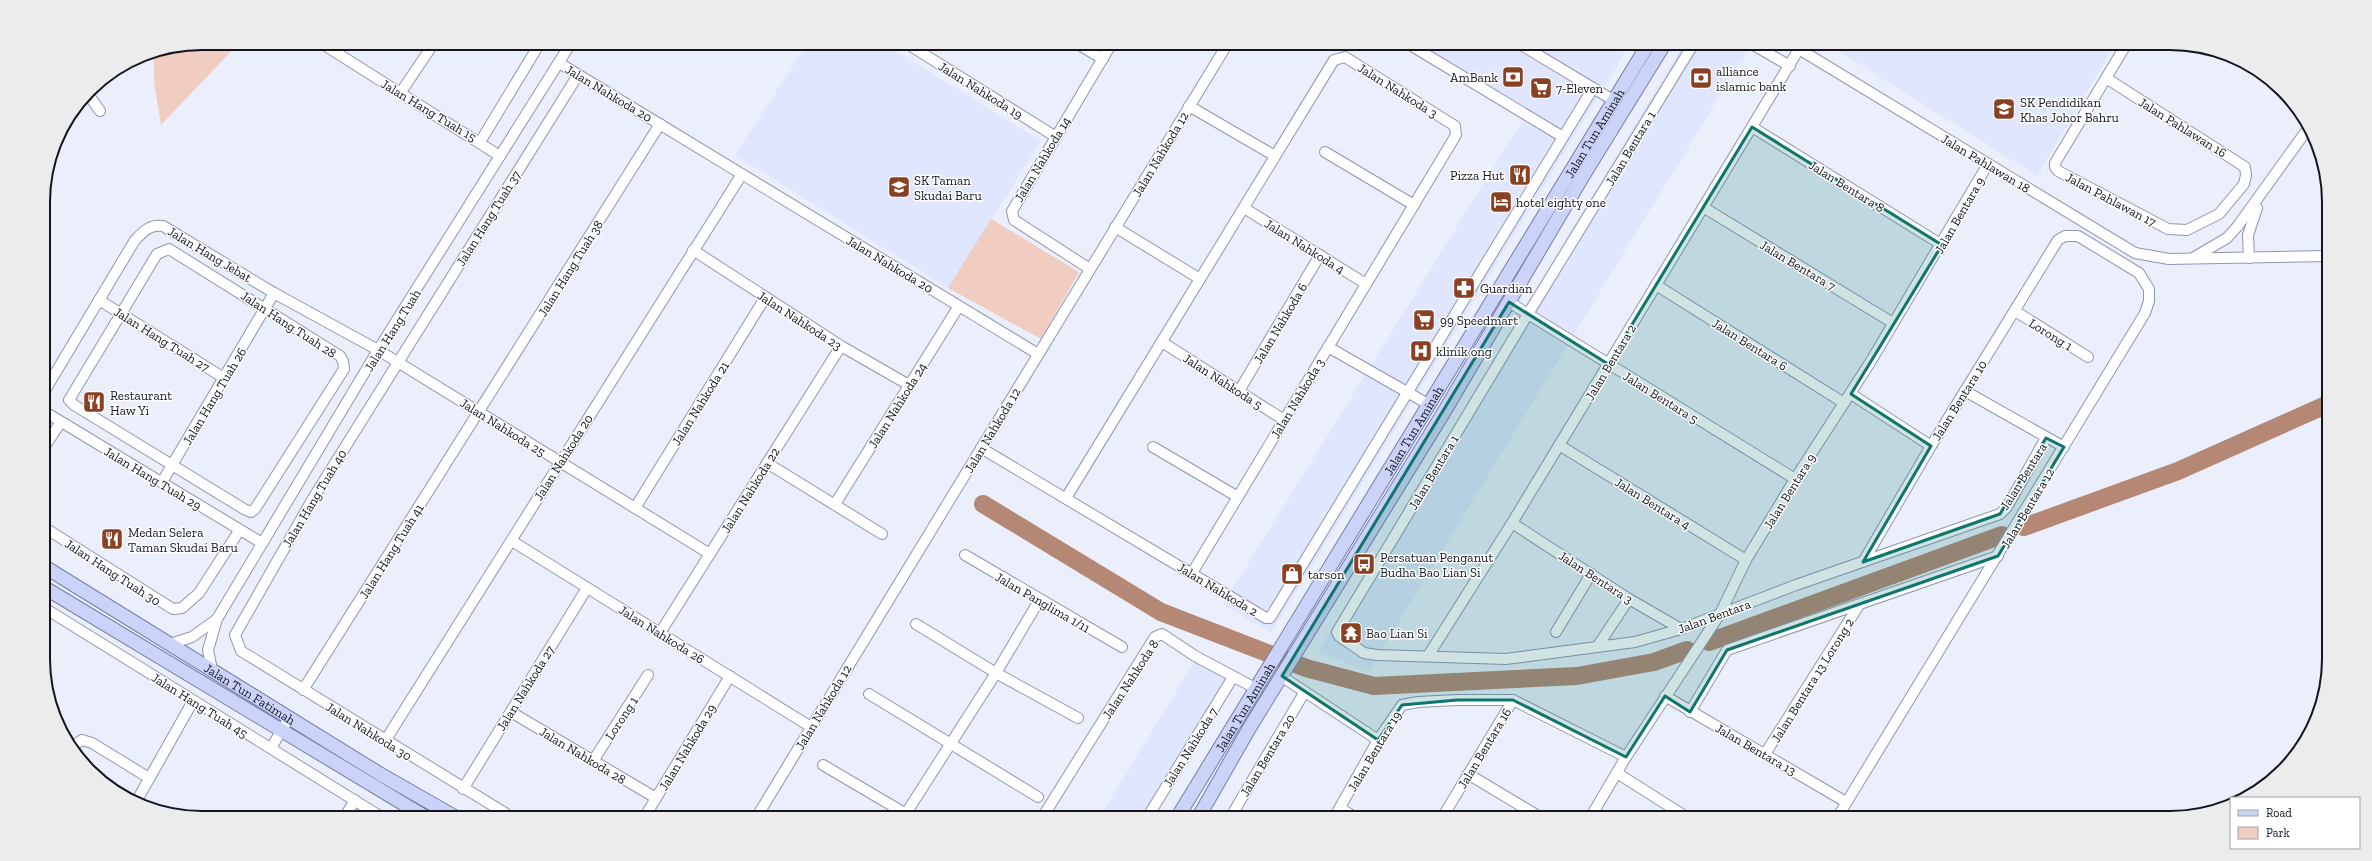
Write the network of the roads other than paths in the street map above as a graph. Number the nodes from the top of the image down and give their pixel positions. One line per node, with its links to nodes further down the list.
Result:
1 (332, 50): 24 (street, Jalan Hang Tuah 15)
2 (429, 50): 24 (street)
3 (536, 50): 34 (street, Jalan Hang Tuah 15)
4 (567, 50): 19 (street, Jalan Hang Tuah)
5 (917, 50): 32 (street, Jalan Nahkoda 19)
6 (1088, 50): 18 (street)
7 (1108, 50): 18 (street, Jalan Nahkoda 14)
8 (1224, 50): 27 (street, Jalan Nahkoda 12)
9 (1419, 50): 33 (street)
10 (1530, 50): 23 (street)
11 (1645, 50): 26 (main road, Jalan Tun Aminah)
12 (1661, 50): 60 (main road, Jalan Tun Aminah)
13 (1690, 50): 65 (street, Jalan Bentara 1)
14 (1762, 50): 20 (street)
15 (1802, 50): 20 (street, Jalan Bentara 2)
16 (1806, 50): 38 (street, Jalan Pahlawan 18)
17 (2123, 50): 22 (street, Jalan Pahlawan 17)
18 (1103, 59): 32 (street, Jalan Nahkoda 14)
19 (559, 63): 21 (street, Jalan Nahkoda 20); 36 (street, Jalan Hang Tuah)
20 (1790, 66): 30 (street, Jalan Bentara 2)
21 (578, 74): 29 (street, Jalan Nahkoda 20); 73 (street, Jalan Hang Tuah 37)
22 (2106, 78): 45 (street, Jalan Pahlawan 17); 45 (street, Jalan Pahlawan 16)
23 (1593, 88): 26 (street); 33 (street, Jalan Nahkoda 2)
24 (401, 92): 34 (street, Jalan Hang Tuah 15)
25 (91, 99): 28 (street)
26 (1613, 100): 83 (main road, Jalan Tun Aminah)
27 (1190, 106): 37 (street); 44 (street, Jalan Nahkoda 12)
28 (100, 111)
29 (660, 124): 39 (street, Jalan Nahkoda 20); 84 (street, Jalan Hang Tuah 38)
30 (1752, 127): 42 (street, Jalan Bentara 2); 47 (street, Jalan Bentara 8)
31 (2305, 132): 40 (street)
32 (1056, 137): 53 (street, Jalan Nahkoda 14)
33 (1563, 137): 80 (street, Jalan Nahkoda 2)
34 (480, 142): 36 (street)
35 (1325, 152): 41 (street)
36 (500, 156): 70 (street, Jalan Hang Tuah)
37 (1275, 156): 41 (street, Jalan Nahkoda 3); 43 (street, Jalan Nahkoda 3)
38 (1988, 164): 47 (street, Jalan Bentara 9); 52 (street, Jalan Pahlawan 18)
39 (742, 174): 48 (street, Jalan Nahkoda 20); 61 (street, Jalan Nahkoda 20)
40 (2260, 198): 51 (street); 52 (street)
41 (1414, 205): 55 (street, Jalan Nahkoda 3)
42 (1703, 206): 56 (street, Jalan Bentara 2); 66 (street, Jalan Bentara 7)
43 (1244, 208): 49 (street, Jalan Nahkoda 4); 54 (street, Jalan Nahkoda 3)
44 (1115, 227): 53 (street, Jalan Nahkoda 12); 54 (street)
45 (2168, 229)
46 (2058, 240): 63 (street, Jalan Bentara 10); 93 (street, Jalan Bentara 12)
47 (1942, 245): 66 (street, Jalan Bentara 9)
48 (693, 250): 58 (street, Jalan Nahkoda 23); 95 (street, Jalan Nahkoda 20)
49 (1320, 255): 55 (street, Jalan Nahkoda 4); 78 (street, Jalan Nahkoda 6)
50 (2322, 256): 51 (street, Jalan Pahlawan 18)
51 (2249, 258): 52 (street, Jalan Pahlawan 18)
52 (2192, 259)
53 (1090, 269): 71 (street, Jalan Nahkoda 12)
54 (1200, 279): 67 (street, Jalan Nahkoda 3)
55 (1366, 284): 69 (street, Jalan Nahkoda 3)
56 (1656, 285): 74 (street, Jalan Bentara 2); 82 (street, Jalan Bentara 6)
57 (274, 293): 59 (street, Jalan Hang Jebat); 62 (street, Jalan Hang Tuah 26); 70 (street, Jalan Hang Jebat)
58 (765, 298): 68 (street, Jalan Nahkoda 23); 103 (street, Jalan Nahkoda 21)
59 (99, 300): 64 (street, Jalan Hang Tuah 27); 76 (street, Jalan Hang Jebat)
60 (1509, 302): 65 (street); 140 (main road, Jalan Tun Aminah)
61 (959, 306): 71 (street, Jalan Nahkoda 20); 77 (street, Jalan Nahkoda 24)
62 (266, 309): 64 (street, Jalan Hang Tuah 28); 75 (street, Jalan Hang Tuah 26); 97 (street, Jalan Hang Tuah 28)
63 (2015, 311): 72 (street, Lorong 1); 79 (street, Jalan Bentara 10)
64 (122, 314): 75 (street, Jalan Hang Tuah 27); 97 (street, Jalan Hang Tuah 28)
65 (1528, 314): 74 (street, Jalan Bentara 5); 128 (street, Jalan Bentara 1)
66 (1893, 323): 81 (street, Jalan Bentara 9)
67 (1162, 342): 78 (street, Jalan Nahkoda 5); 101 (street, Jalan Nahkoda 3)
68 (841, 346): 77 (street, Jalan Nahkoda 23); 96 (street, Jalan Nahkoda 22)
69 (1328, 347): 80 (street); 86 (street, Jalan Nahkoda 3)
70 (378, 350): 73 (street, Jalan Nahkoda 25); 109 (street, Jalan Hang Tuah)
71 (1038, 354): 94 (street, Jalan Nahkoda 12)
72 (2088, 357)
73 (397, 362): 84 (street, Jalan Nahkoda 25); 131 (street, Jalan Hang Tuah 40)
74 (1608, 364): 90 (street, Jalan Bentara 2); 98 (street, Jalan Bentara 5)
75 (224, 378): 97 (street, Jalan Hang Tuah 26)
76 (50, 382)
77 (909, 385): 102 (street, Jalan Nahkoda 24)
78 (1239, 391): 86 (street, Jalan Nahkoda 5)
79 (1965, 391): 89 (street); 91 (street, Jalan Bentara 10)
80 (1408, 392): 83 (street); 116 (street, Jalan Nahkoda 2)
81 (1851, 394): 82 (street, Jalan Bentara 9); 91 (street)
82 (1844, 403): 98 (street, Jalan Bentara 9)
83 (1428, 404): 142 (main road, Jalan Tun Aminah)
84 (479, 412): 95 (street, Jalan Nahkoda 25); 143 (street, Jalan Hang Tuah 41)
85 (50, 416): 87 (street, Jalan Hang Tuah 29)
86 (1284, 420): 100 (street, Jalan Nahkoda 3)
87 (61, 422): 88 (street); 99 (street, Jalan Hang Tuah 29)
88 (50, 438)
89 (2046, 438): 93 (street); 114 (street, Jalan Bentara)
90 (1559, 446): 104 (street, Jalan Bentara 2); 113 (street, Jalan Bentara 4)
91 (1931, 446): 114 (street, Jalan Bentara 10)
92 (1153, 447): 100 (street)
93 (2064, 447): 112 (street, Jalan Bentara 12)
94 (981, 448): 101 (street, Jalan Nahkoda 2); 154 (street, Jalan Nahkoda 12)
95 (560, 462): 103 (street, Jalan Nahkoda 25); 108 (street, Jalan Nahkoda 20)
96 (767, 463): 102 (street); 110 (street, Jalan Nahkoda 22)
97 (172, 464): 99 (street, Jalan Hang Tuah 26)
98 (1795, 479): 113 (street, Jalan Bentara 9)
99 (162, 482): 106 (street, Jalan Hang Tuah 29)
100 (1238, 497): 116 (street, Jalan Nahkoda 3)
101 (1066, 498): 116 (street, Jalan Nahkoda 2)
102 (836, 504): 107 (street)
103 (635, 508): 110 (street, Jalan Nahkoda 25)
104 (1512, 523): 117 (street, Jalan Bentara 3); 135 (street, Jalan Bentara 2)
105 (50, 531): 106 (street, Jalan Hang Tuah 30)
106 (239, 531): 109 (street, Jalan Hang Tuah 29)
107 (882, 534)
108 (512, 541): 118 (street, Jalan Nahkoda 26); 157 (street, Jalan Nahkoda 20)
109 (262, 543): 125 (street, Jalan Hang Tuah)
110 (710, 554): 130 (street, Jalan Nahkoda 22)
111 (965, 556): 120 (street, Jalan Panglima 1/11)
112 (1998, 556): 122 (street); 173 (street, Jalan Bentara 12)
113 (1746, 560): 124 (street, Jalan Bentara 9)
114 (1863, 562): 124 (street, Jalan Bentara)
115 (50, 570): 132 (main road, Jalan Tun Fatimah)
116 (1192, 573)
117 (1591, 574): 121 (street, Jalan Bentara 3); 129 (street)
118 (587, 588): 130 (street, Jalan Nahkoda 26); 150 (street, Jalan Nahkoda 27)
119 (50, 590): 155 (main road, Jalan Tun Fatimah)
120 (1040, 599): 134 (street, Jalan Panglima 1/11); 137 (street)
121 (1629, 599): 127 (street, Jalan Bentara 3); 133 (street)
122 (1859, 605): 151 (street); 161 (street, Jalan Bentara 13 Lorong 2)
123 (50, 612): 148 (street, Jalan Hang Tuah 45)
124 (1720, 614): 127 (street, Jalan Bentara); 146 (street, Jalan Bentara 9)
125 (217, 619): 132 (street, Jalan Hang Tuah); 136 (street, Jalan Hang Tuah)
126 (916, 624): 137 (street)
127 (1681, 629): 133 (street, Jalan Bentara)
128 (1339, 630): 135 (street, Jalan Bentara)
129 (1556, 632)
130 (660, 633): 139 (street, Jalan Nahkoda 26)
131 (235, 635): 143 (street, Jalan Nahkoda 30)
132 (170, 644): 136 (main road, Jalan Tun Fatimah)
133 (1597, 647): 135 (street, Jalan Bentara)
134 (1122, 648)
135 (1428, 656)
136 (212, 670): 152 (main road, Jalan Tun Fatimah)
137 (996, 673): 153 (street); 159 (street)
138 (648, 675): 163 (street, Lorong 1)
139 (730, 676): 154 (street, Jalan Nahkoda 26); 171 (street, Jalan Nahkoda 29)
140 (1282, 676): 144 (street); 187 (main road, Jalan Tun Aminah)
141 (1233, 677): 142 (street, Jalan Nahkoda 8); 184 (street, Jalan Nahkoda 8); 185 (street, Jalan Nahkoda 7)
142 (1255, 688): 186 (main road, Jalan Tun Aminah)
143 (303, 690): 157 (street, Jalan Nahkoda 30)
144 (1304, 693): 156 (street); 188 (street, Jalan Bentara 20)
145 (868, 694): 159 (street)
146 (1665, 696): 151 (street, Jalan Bentara 13); 162 (street, Jalan Bentara 9)
147 (1513, 700): 149 (street, Jalan Bentara 16); 162 (street, Jalan Bentara 16); 166 (street, Jalan Bentara 16)
148 (193, 701): 160 (street, Jalan Hang Tuah 45); 167 (street)
149 (1402, 705): 156 (street, Jalan Bentara 19)
150 (511, 712): 163 (street, Jalan Nahkoda 28); 168 (street, Jalan Nahkoda 27)
151 (1690, 712): 161 (street, Jalan Bentara 13)
152 (290, 718): 155 (street); 178 (main road, Jalan Tun Fatimah)
153 (1078, 718)
154 (811, 727): 181 (street, Jalan Nahkoda 12)
155 (282, 730): 160 (street); 177 (main road, Jalan Tun Fatimah)
156 (1378, 740): 174 (street, Jalan Bentara 19)
157 (385, 741): 168 (street, Jalan Nahkoda 30)
158 (76, 744): 167 (street)
159 (950, 745): 170 (street); 183 (street)
160 (270, 748): 172 (street, Jalan Hang Tuah 45)
161 (1765, 754): 173 (street, Jalan Bentara 13)
162 (1626, 757): 165 (street, Jalan Bentara 9)
163 (593, 761): 171 (street, Jalan Nahkoda 28)
164 (823, 765): 182 (street)
165 (1617, 773): 193 (street, Jalan Bentara 9); 194 (street)
166 (1468, 774): 191 (street, Jalan Bentara 16); 192 (street)
167 (149, 778): 169 (street)
168 (463, 789): 179 (street, Jalan Nahkoda 30)
169 (139, 797)
170 (1038, 797)
171 (656, 798): 180 (street, Jalan Nahkoda 29)
172 (355, 800): 175 (street); 176 (street, Jalan Hang Tuah 45)
173 (1846, 802): 195 (street, Jalan Bentara 12)
174 (1340, 808): 189 (street, Jalan Bentara 19); 190 (street)
175 (348, 811)
176 (372, 811)
177 (415, 811)
178 (445, 811)
179 (501, 811)
180 (648, 811)
181 (760, 811)
182 (899, 811)
183 (910, 811)
184 (1048, 811)
185 (1151, 811)
186 (1181, 811)
187 (1202, 811)
188 (1234, 811)
189 (1338, 811)
190 (1345, 811)
191 (1446, 811)
192 (1530, 811)
193 (1594, 811)
194 (1677, 811)
195 (1841, 811)

